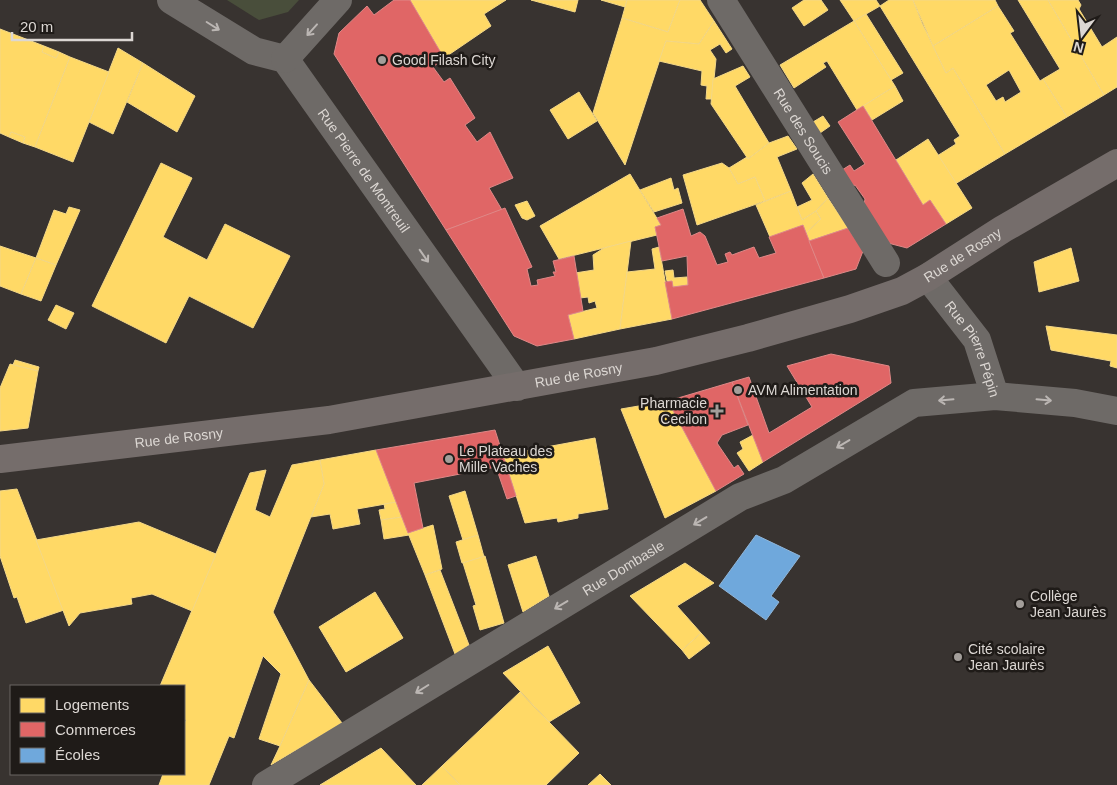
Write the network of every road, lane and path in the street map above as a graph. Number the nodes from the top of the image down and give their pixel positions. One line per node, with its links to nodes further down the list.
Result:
1 (171, 0): 4 (street, one-way to 4)
2 (338, 0): 4 (street, one-way to 4)
3 (721, 0): 6 (street, Rue des Soucis)
4 (285, 59): 8 (street, Rue Pierre de Montreuil, one-way to 8)
5 (1117, 163): 7 (main road, Rue de Rosny)
6 (886, 263)
7 (928, 277): 8 (main road, Rue de Rosny); 9 (street, Rue Pierre Pépin)
8 (517, 387): 11 (main road, Rue de Rosny)
9 (995, 396): 10 (street, Rue Pierre Pépin, one-way to 10); 12 (street, Rue Dombasle, one-way to 12)
10 (1117, 411)
11 (0, 459)
12 (266, 785)

